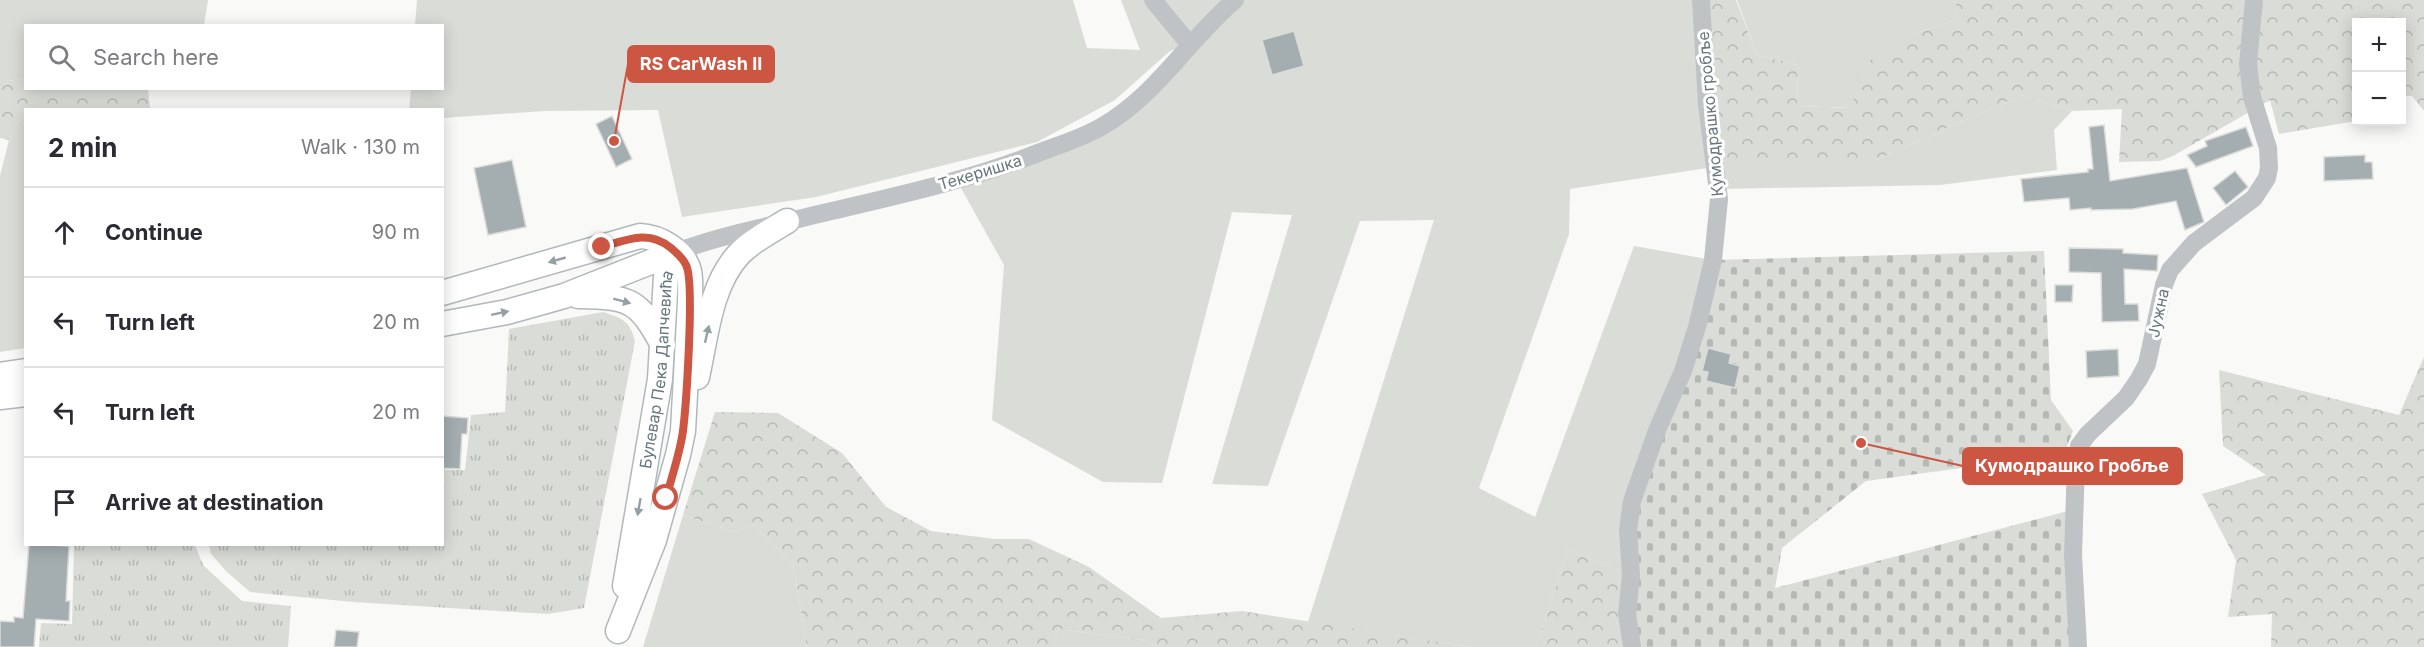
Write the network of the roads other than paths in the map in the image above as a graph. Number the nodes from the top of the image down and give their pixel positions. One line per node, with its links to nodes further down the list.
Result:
1 (1153, 0): 5 (street)
2 (1235, 0): 5 (street, Текеришка)
3 (1701, 0): 18 (street, Кумодрашко гробље)
4 (2254, 0): 19 (street, Јужна)
5 (1190, 45): 6 (street, Текеришка)
6 (787, 222): 7 (street, Текеришка); 16 (street, one-way to 6)
7 (676, 252): 8 (street, Булевар Пека Дапчевића, one-way to 8); 9 (street, Булевар Пека Дапчевића); 11 (street, Булевар Пека Дапчевића); 16 (street, Булевар Пека Дапчевића)
8 (444, 292)
9 (564, 296): 10 (street, Булевар Пека Дапчевића, one-way to 9); 11 (street, one-way to 11)
10 (444, 324)
11 (663, 345): 17 (street, Булевар Пека Дапчевића, one-way to 17)
12 (24, 371): 13 (street)
13 (0, 375)
14 (24, 394): 15 (street)
15 (0, 397)
16 (683, 431): 17 (street, Булевар Пека Дапчевића)
17 (616, 639)
18 (1632, 647)
19 (2078, 647)

